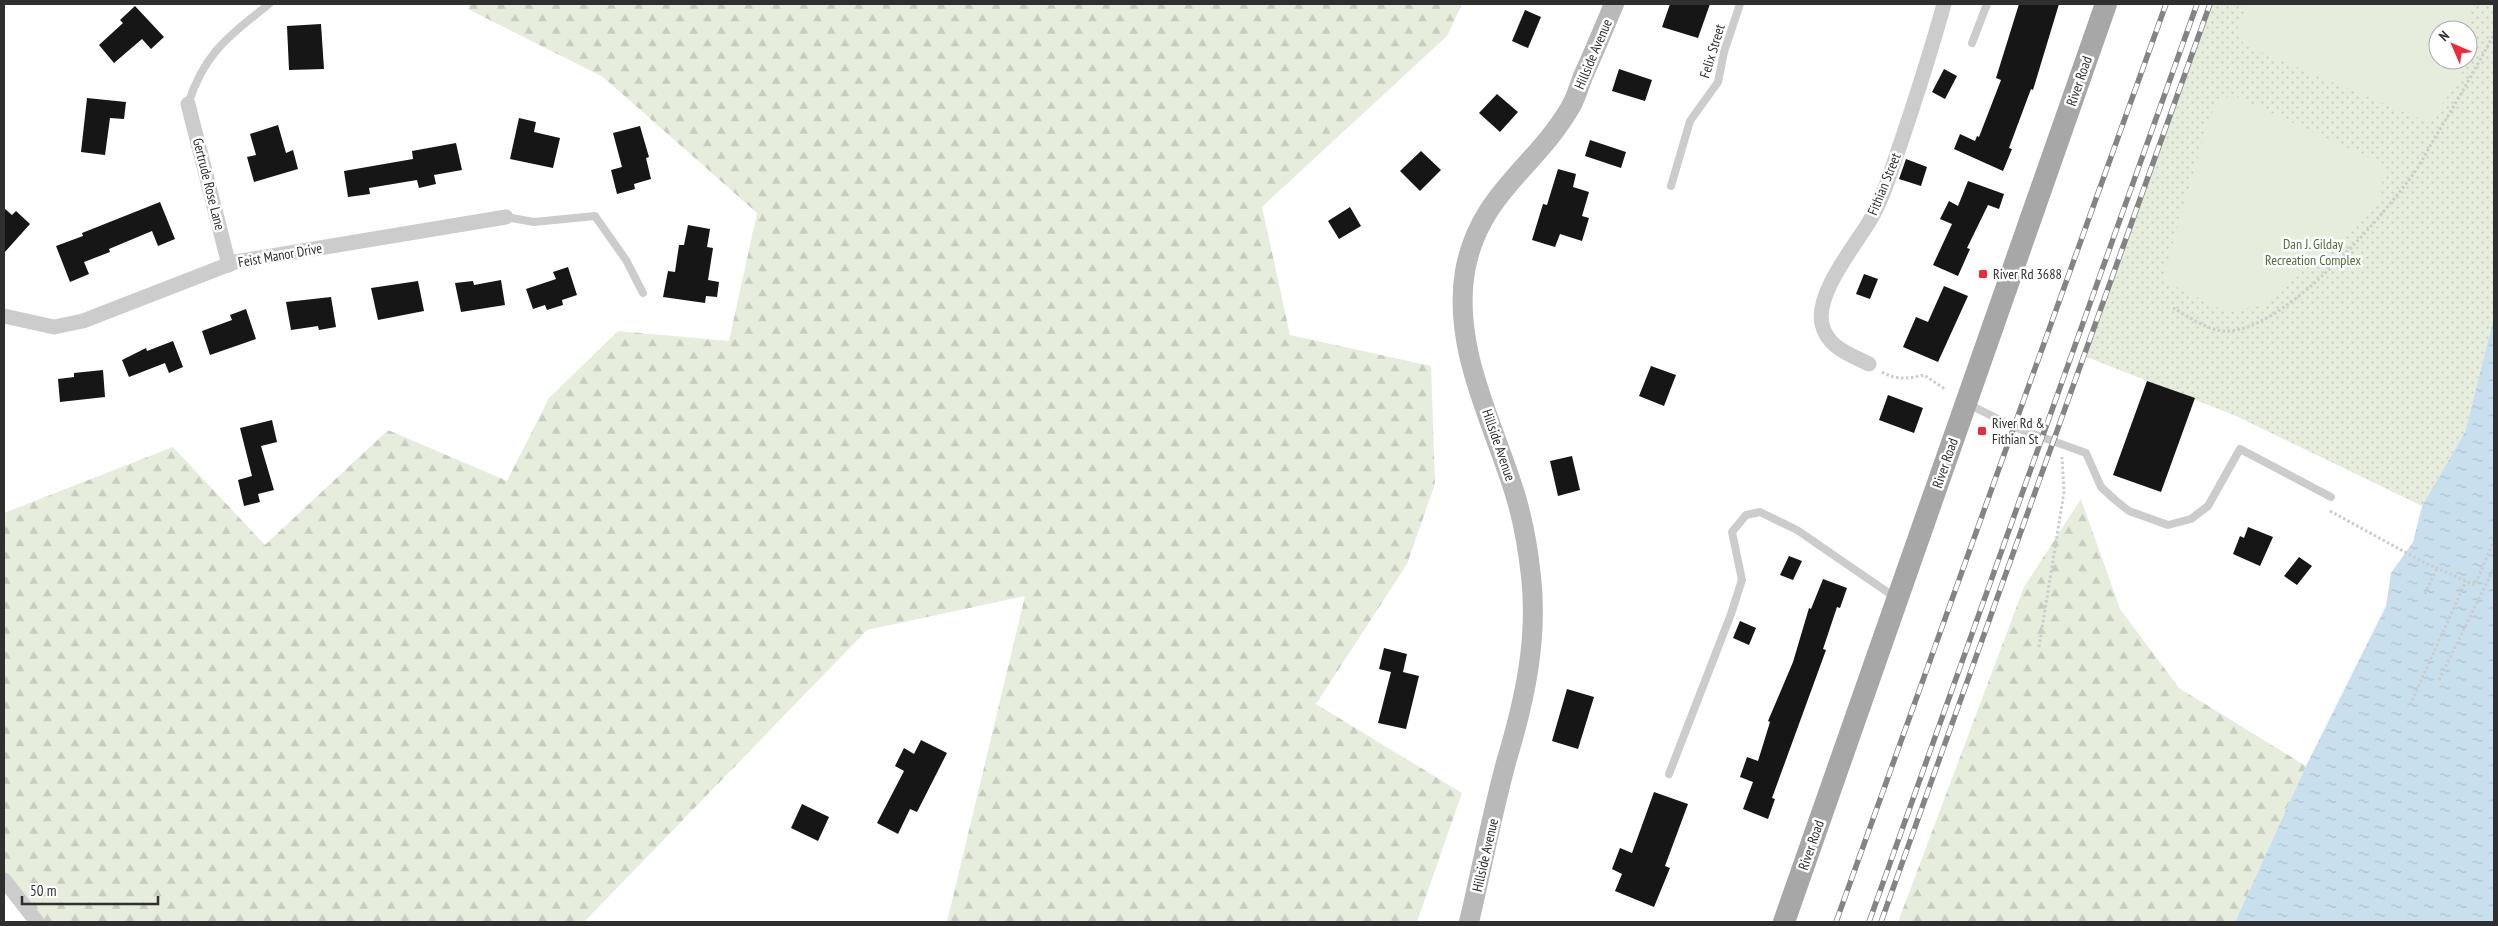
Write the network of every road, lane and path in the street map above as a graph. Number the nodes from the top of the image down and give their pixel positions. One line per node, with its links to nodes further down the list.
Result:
1 (269, 4): 9 (lane)
2 (1614, 4): 34 (street, Hillside Avenue)
3 (1740, 4): 10 (lane, Felix Street)
4 (1944, 4): 16 (street, Fithian Street)
5 (1987, 4): 8 (lane)
6 (2106, 4): 18 (main road, River Road)
7 (2494, 34): 14 (path)
8 (1972, 42)
9 (188, 104): 12 (street, Gertrude Rose Lane)
10 (1671, 186)
11 (506, 217): 12 (street, Feist Manor Drive); 13 (lane)
12 (229, 265): 15 (street, Feist Manor Drive)
13 (643, 293)
14 (2173, 308)
15 (4, 316)
16 (1868, 364): 17 (path)
17 (1945, 389)
18 (1966, 403): 19 (lane); 27 (main road, River Road)
19 (2054, 441): 20 (lane); 28 (path)
20 (2331, 497)
21 (2330, 510): 23 (path)
22 (2494, 540): 25 (path)
23 (2437, 568): 25 (path); 26 (path)
24 (2494, 568): 29 (path)
25 (2466, 581): 30 (path)
26 (2425, 594)
27 (1898, 599): 31 (lane); 35 (main road, River Road)
28 (2039, 647)
29 (2440, 680)
30 (2410, 705)
31 (1669, 774)
32 (4, 880): 33 (street)
33 (37, 922)
34 (1469, 922)
35 (1784, 922)

